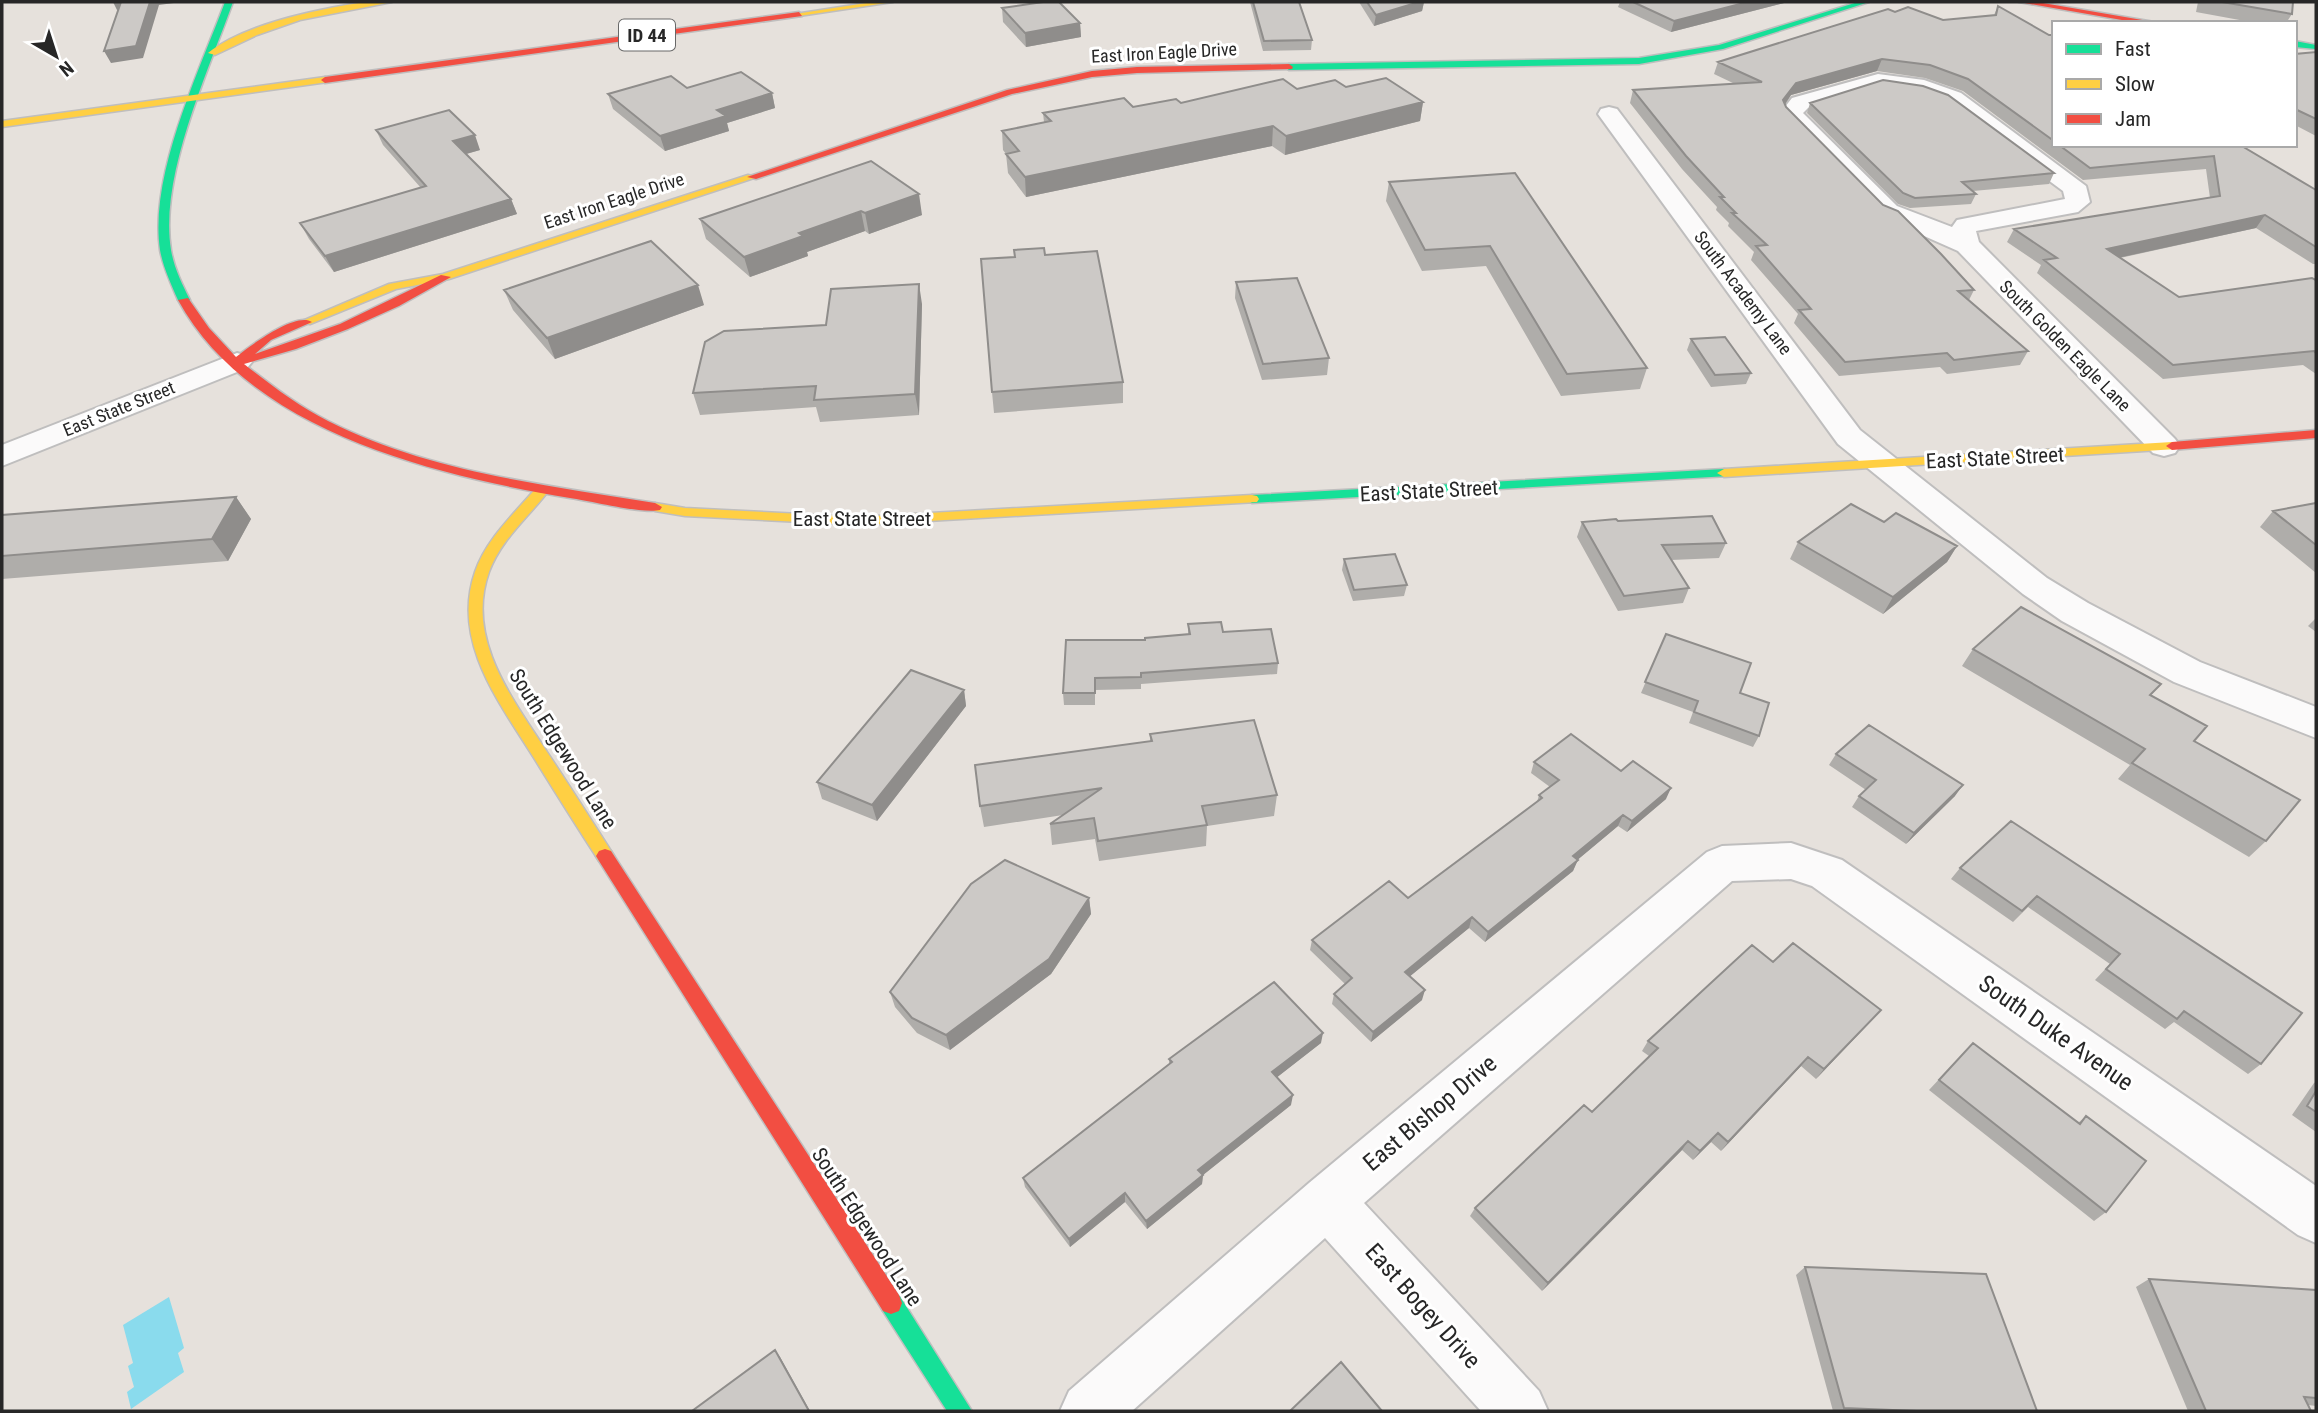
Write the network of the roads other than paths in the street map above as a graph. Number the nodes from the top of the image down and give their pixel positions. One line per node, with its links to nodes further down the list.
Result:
1 (229, 2): 9 (main road)
2 (388, 2): 9 (main road)
3 (889, 2): 10 (main road, ID 44)
4 (1865, 2): 14 (main road, East Iron Eagle Drive)
5 (2023, 2): 6 (main road)
6 (2143, 21)
7 (2297, 44): 8 (main road)
8 (2316, 47)
9 (212, 53): 10 (main road)
10 (198, 97): 12 (main road, ID 44); 14 (main road)
11 (1609, 114): 18 (street, South Academy Lane)
12 (2, 124)
13 (1966, 245): 13 (street, South Golden Eagle Lane); 16 (street, South Golden Eagle Lane)
14 (237, 362): 17 (street, East State Street); 19 (main road)
15 (2316, 434): 16 (main road, East State Street)
16 (2164, 446): 18 (main road, East State Street)
17 (2, 456)
18 (1885, 464): 19 (main road, East State Street); 20 (street, South Academy Lane)
19 (542, 489): 24 (main road, South Edgewood Lane)
20 (2316, 723)
21 (1791, 861): 22 (street, East Bishop Drive); 23 (street, South Duke Avenue)
22 (1327, 1201): 25 (street, East Bishop Drive); 26 (street, East Bogey Drive)
23 (2316, 1217)
24 (960, 1411)
25 (1089, 1411)
26 (1519, 1411)

